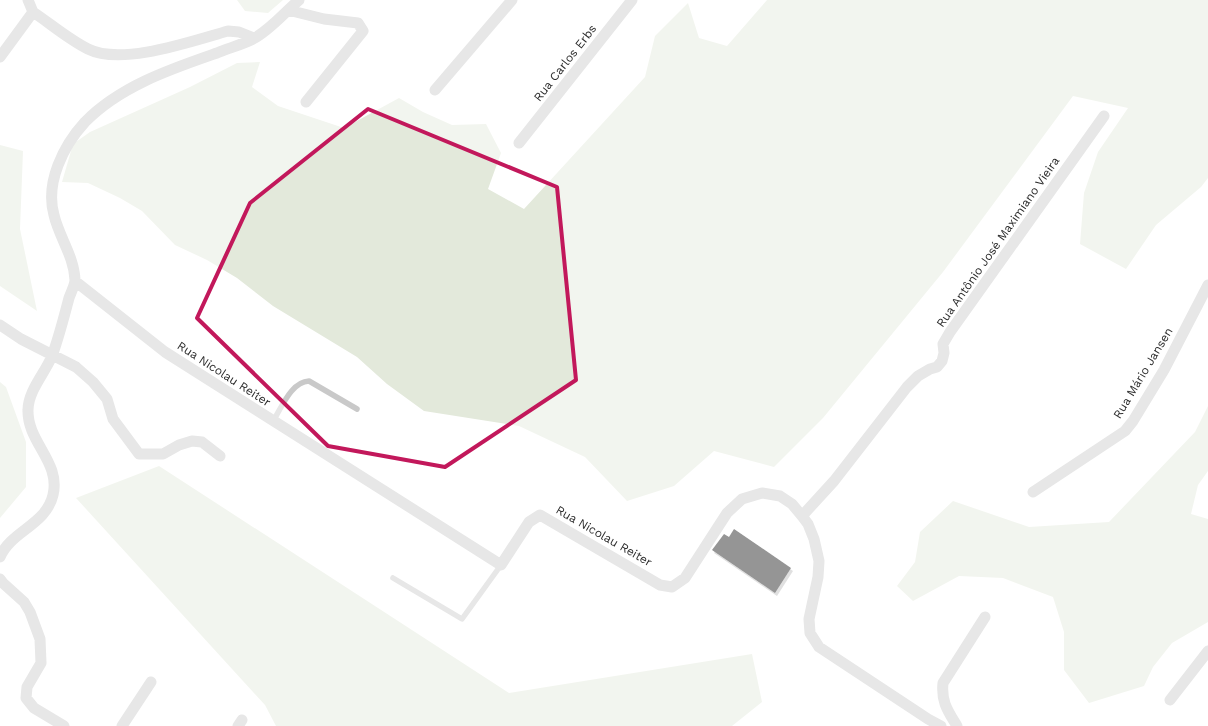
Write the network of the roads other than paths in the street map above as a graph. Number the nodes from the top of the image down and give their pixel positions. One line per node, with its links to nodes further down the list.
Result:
1 (28, 0): 6 (street)
2 (299, 0): 5 (street)
3 (512, 0): 9 (street)
4 (632, 0): 12 (street, Rua Carlos Erbs)
5 (288, 10): 7 (street); 10 (street)
6 (33, 12): 7 (street); 8 (street)
7 (254, 38): 13 (street)
8 (0, 56)
9 (435, 90)
10 (306, 102)
11 (1104, 116): 21 (street, Rua Antônio José Maximiano Vieira)
12 (519, 143)
13 (75, 281): 16 (street); 18 (street, Rua Nicolau Reiter)
14 (1208, 286): 20 (street, Rua Mário Jansen)
15 (0, 325): 16 (street)
16 (52, 356): 19 (street); 22 (street)
17 (358, 409): 18 (lane)
18 (272, 422): 23 (street, Rua Nicolau Reiter)
19 (220, 456)
20 (1033, 492)
21 (802, 516): 23 (street, Rua Nicolau Reiter); 32 (street, Rua Nicolau Reiter)
22 (0, 556)
23 (501, 564): 24 (lane)
24 (393, 578)
25 (0, 579): 30 (street)
26 (985, 617): 33 (street)
27 (1208, 651): 29 (street)
28 (151, 682): 31 (street)
29 (1170, 700)
30 (64, 726)
31 (122, 726)
32 (941, 726)
33 (957, 726)

